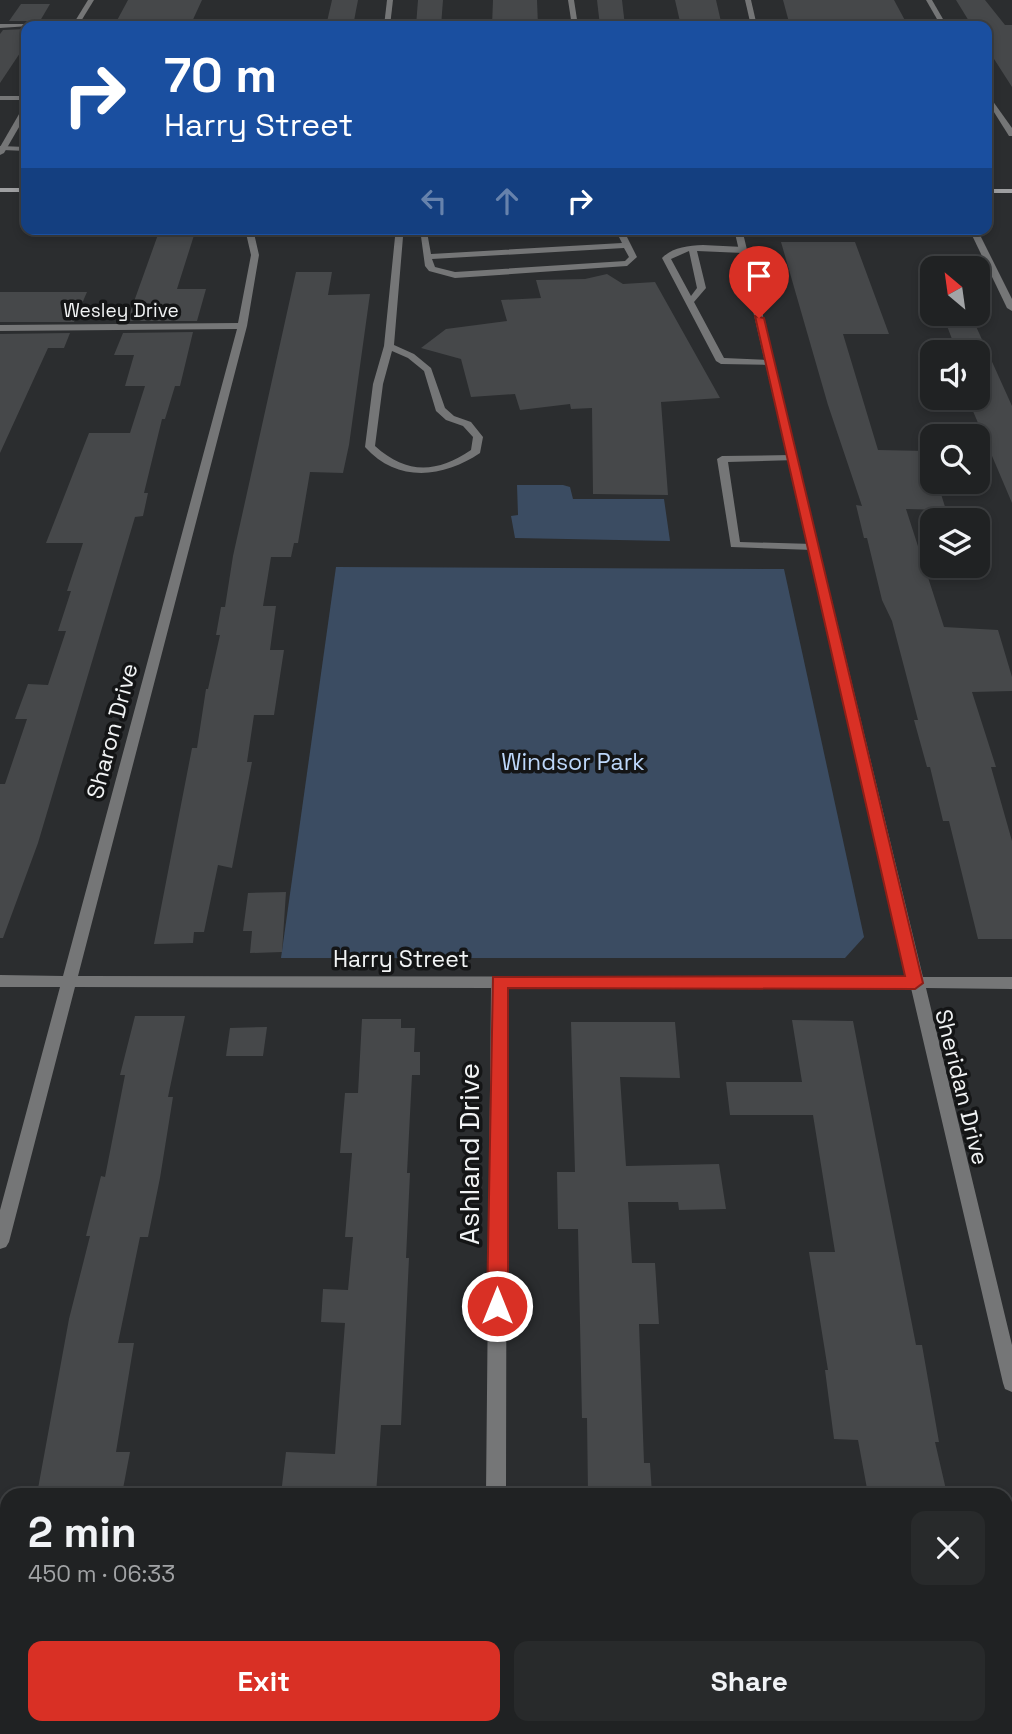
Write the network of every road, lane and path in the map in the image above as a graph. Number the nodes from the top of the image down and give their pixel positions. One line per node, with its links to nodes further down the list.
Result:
1 (91, 0): 6 (street)
2 (390, 0): 7 (street)
3 (571, 0): 8 (street)
4 (748, 0): 9 (street)
5 (929, 0): 10 (street)
6 (78, 21)
7 (388, 21)
8 (574, 21)
9 (753, 21)
10 (941, 21)
11 (0, 26): 12 (street)
12 (21, 26)
13 (0, 98): 14 (street)
14 (9, 98): 15 (street); 17 (street)
15 (21, 98)
16 (992, 102): 19 (street)
17 (0, 108)
18 (21, 116): 21 (street)
19 (1012, 134)
20 (21, 149): 21 (street)
21 (1, 150)
22 (0, 190): 23 (main road)
23 (21, 190)
24 (992, 191): 25 (main road)
25 (1012, 191)
26 (251, 235): 38 (street, Sharon Drive)
27 (400, 235): 40 (street)
28 (424, 235): 35 (street)
29 (622, 235): 32 (street)
30 (739, 235): 34 (street, Sheridan Drive)
31 (976, 235): 37 (street)
32 (627, 246): 35 (street); 35 (street)
33 (693, 250): 34 (street); 36 (street); 36 (street)
34 (743, 250): 41 (street, Sheridan Drive)
35 (427, 257)
36 (689, 303): 41 (street)
37 (1012, 308)
38 (242, 326): 39 (street, Wesley Drive); 45 (street, Sharon Drive)
39 (0, 328)
40 (389, 346): 40 (street)
41 (769, 363): 42 (street, Sheridan Drive)
42 (792, 458): 43 (street, Sheridan Drive); 43 (street)
43 (813, 547): 47 (street, Sheridan Drive)
44 (0, 981): 45 (street, Harry Street)
45 (68, 981): 46 (street, Harry Street); 49 (street, Sharon Drive)
46 (499, 982): 47 (street, Harry Street); 51 (street, Ashland Drive)
47 (915, 983): 48 (street, Harry Street); 50 (street, Sheridan Drive)
48 (1012, 983)
49 (0, 1242)
50 (1012, 1382)
51 (496, 1488)

